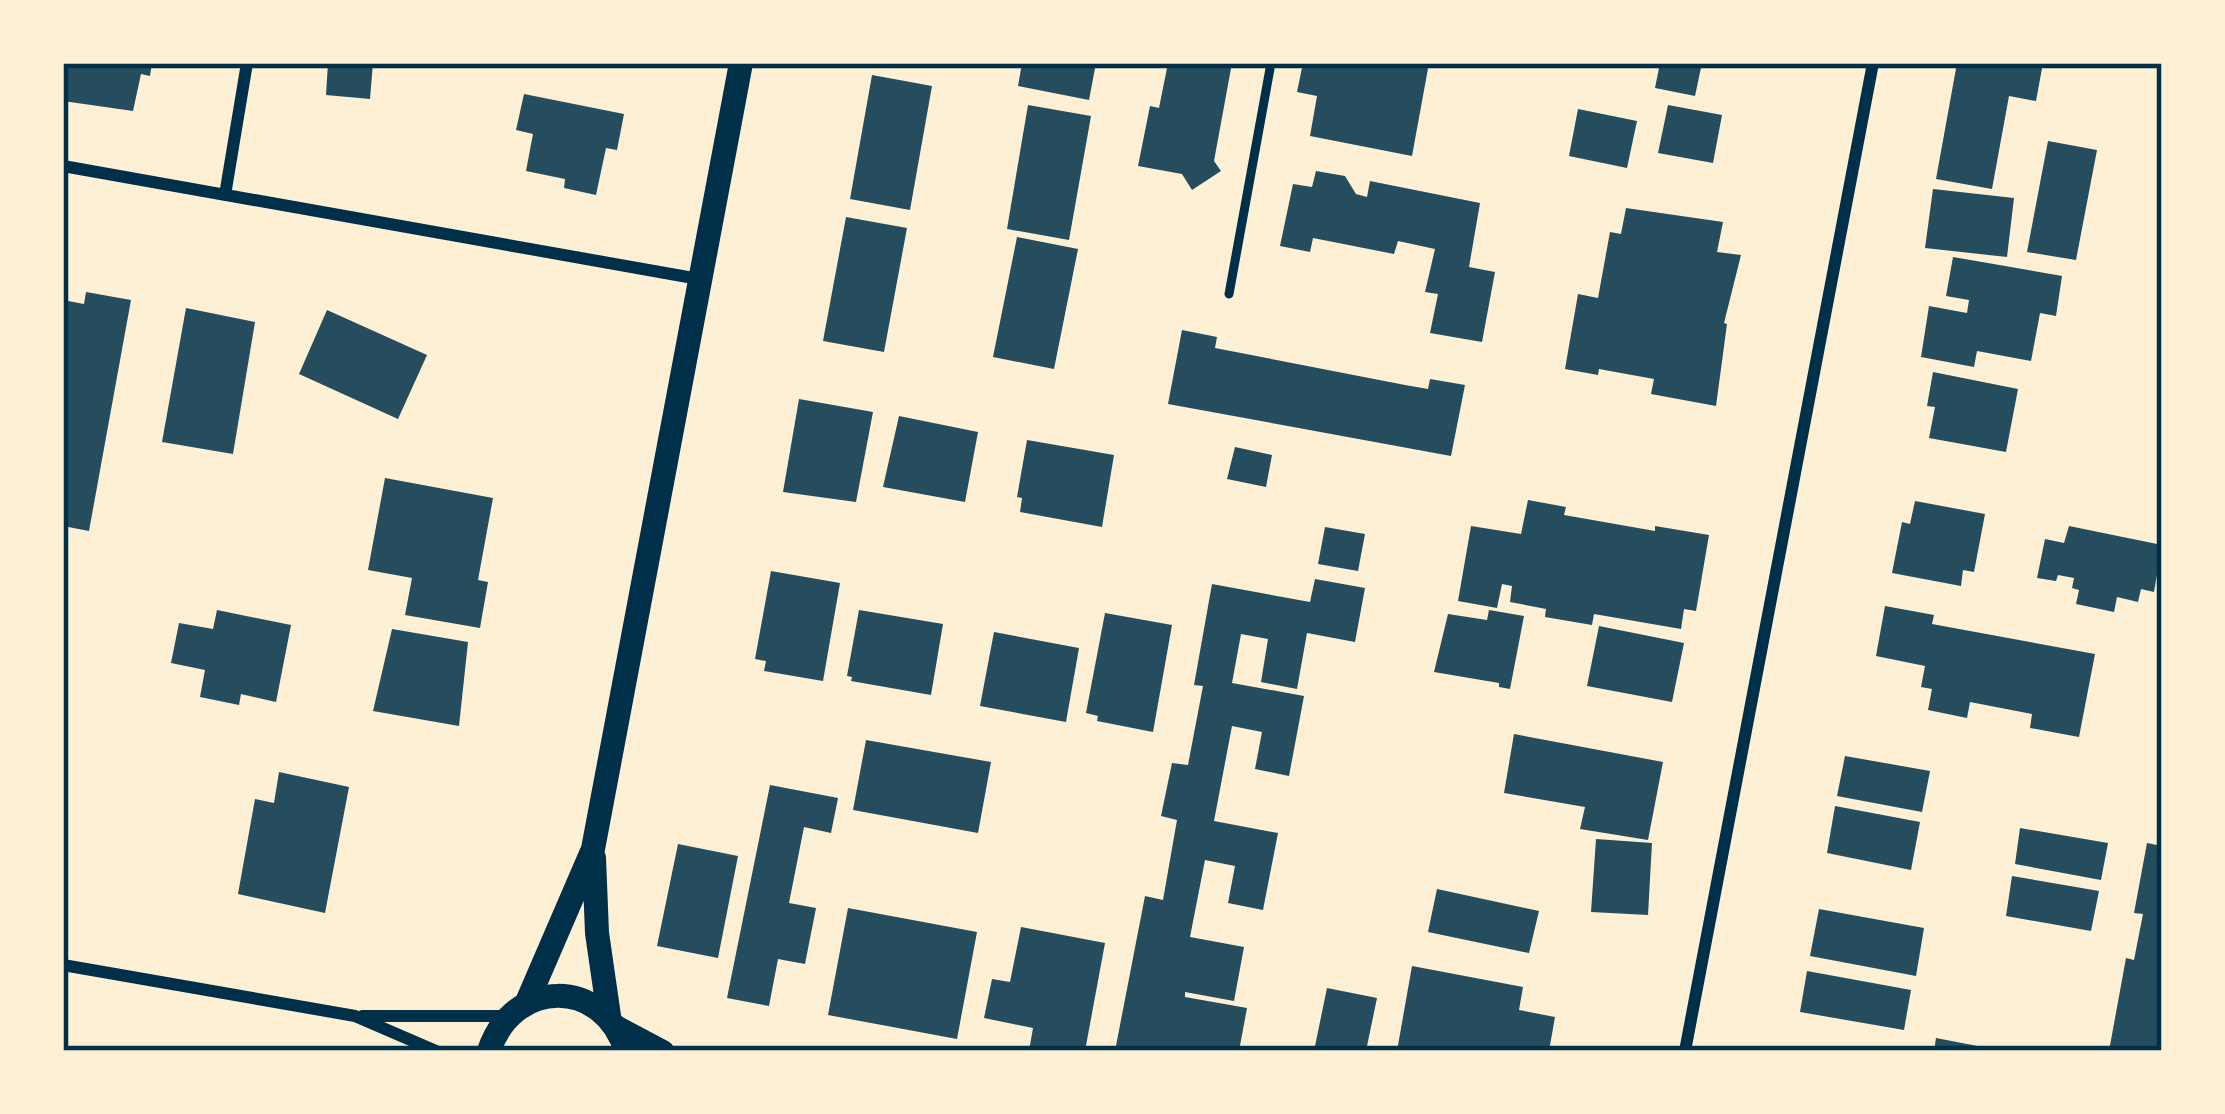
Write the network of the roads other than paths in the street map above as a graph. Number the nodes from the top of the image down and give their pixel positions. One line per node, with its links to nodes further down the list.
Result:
1 (248, 63): 6 (street)
2 (741, 63): 7 (main road)
3 (1271, 63): 8 (lane)
4 (1873, 63): 18 (street)
5 (63, 166): 6 (street)
6 (225, 195): 7 (street)
7 (700, 279): 9 (main road)
8 (1229, 295)
9 (593, 849): 11 (main road); 13 (main road)
10 (63, 965): 12 (street)
11 (518, 1009): 12 (street); 13 (main road); 15 (main road)
12 (355, 1016): 14 (street)
13 (612, 1020): 16 (main road); 17 (street)
14 (436, 1051)
15 (489, 1051)
16 (626, 1051)
17 (664, 1051)
18 (1685, 1051)

